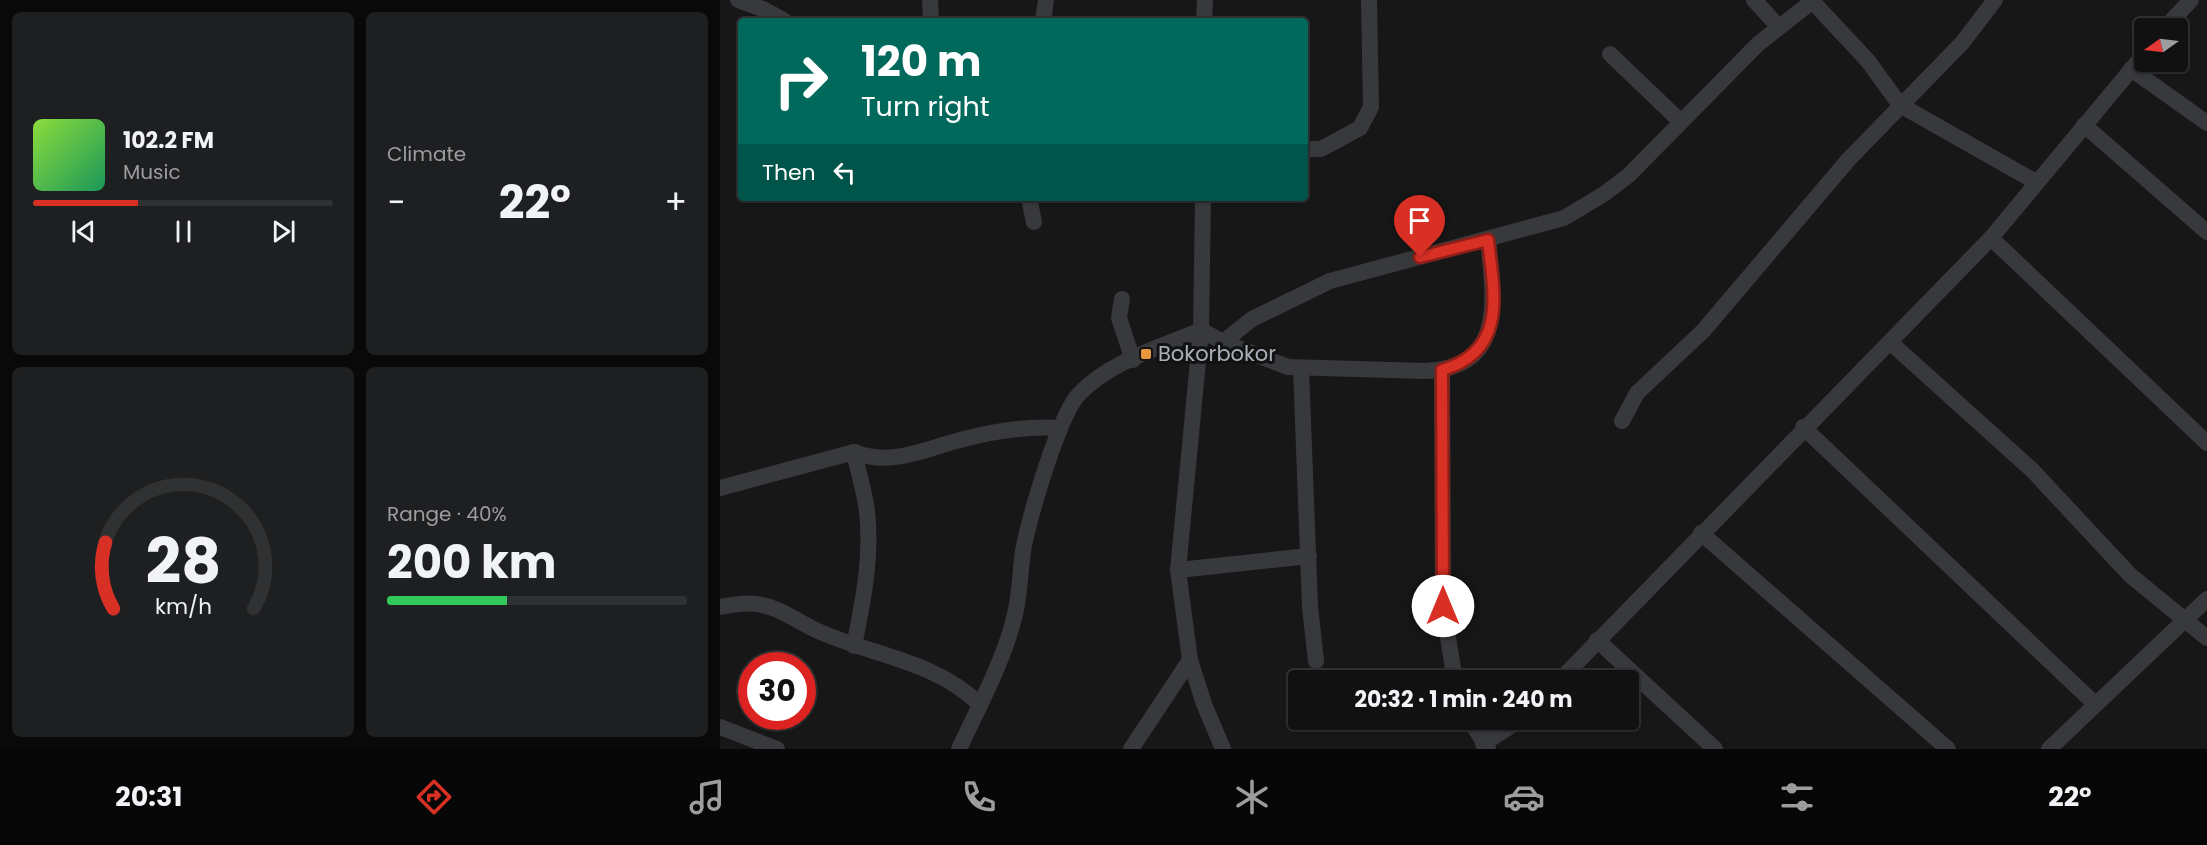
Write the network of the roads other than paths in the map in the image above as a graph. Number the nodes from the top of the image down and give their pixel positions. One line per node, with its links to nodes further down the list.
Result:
1 (738, 0): 10 (street)
2 (930, 0): 11 (street)
3 (1046, 0): 12 (street)
4 (1205, 0): 13 (street)
5 (1369, 0): 23 (street)
6 (1754, 0): 15 (street)
7 (1995, 0): 19 (street)
8 (2191, 0): 14 (street)
9 (1813, 1): 15 (street); 19 (street)
10 (778, 18)
11 (931, 18)
12 (1043, 18)
13 (1204, 18)
14 (2174, 18)
15 (1779, 27): 20 (street)
16 (1610, 54): 20 (street)
17 (2134, 65): 18 (street)
18 (2131, 69): 21 (street); 22 (street)
19 (1900, 105): 24 (street); 38 (street)
20 (1680, 121): 30 (street)
21 (2207, 123)
22 (2084, 125): 24 (street); 28 (street)
23 (1308, 149)
24 (2036, 182): 29 (street)
25 (1030, 201): 27 (street)
26 (1203, 201): 32 (street)
27 (1034, 222)
28 (2207, 232)
29 (1991, 238): 34 (street); 41 (street)
30 (1488, 240): 33 (street); 37 (street)
31 (1122, 298): 35 (street)
32 (1201, 330): 33 (street); 35 (street); 46 (street)
33 (1223, 342): 36 (street)
34 (1891, 343): 40 (street); 49 (street)
35 (1133, 360): 39 (street)
36 (1301, 368): 37 (street); 45 (street)
37 (1442, 370): 55 (street)
38 (1622, 421)
39 (1060, 428): 42 (street); 57 (street)
40 (1803, 428): 44 (street); 58 (street)
41 (2207, 442)
42 (854, 453): 43 (street); 52 (street)
43 (720, 488)
44 (1701, 533): 51 (street); 69 (street)
45 (1309, 556): 46 (street); 54 (street)
46 (1178, 570): 53 (street)
47 (2207, 599): 49 (street)
48 (720, 607): 52 (street)
49 (2187, 620): 50 (street); 58 (street)
50 (2207, 638)
51 (1598, 640): 56 (street); 68 (street)
52 (854, 646): 57 (street)
53 (1190, 660): 66 (street); 67 (street)
54 (1316, 661)
55 (1453, 670)
56 (1569, 670)
57 (979, 704): 65 (street)
58 (2094, 704): 70 (street)
59 (720, 727): 62 (street)
60 (1476, 730): 63 (street)
61 (1507, 730): 63 (street)
62 (748, 744): 64 (street)
63 (1486, 747)
64 (777, 749)
65 (959, 749)
66 (1131, 749)
67 (1223, 749)
68 (1715, 749)
69 (1948, 749)
70 (2049, 749)

